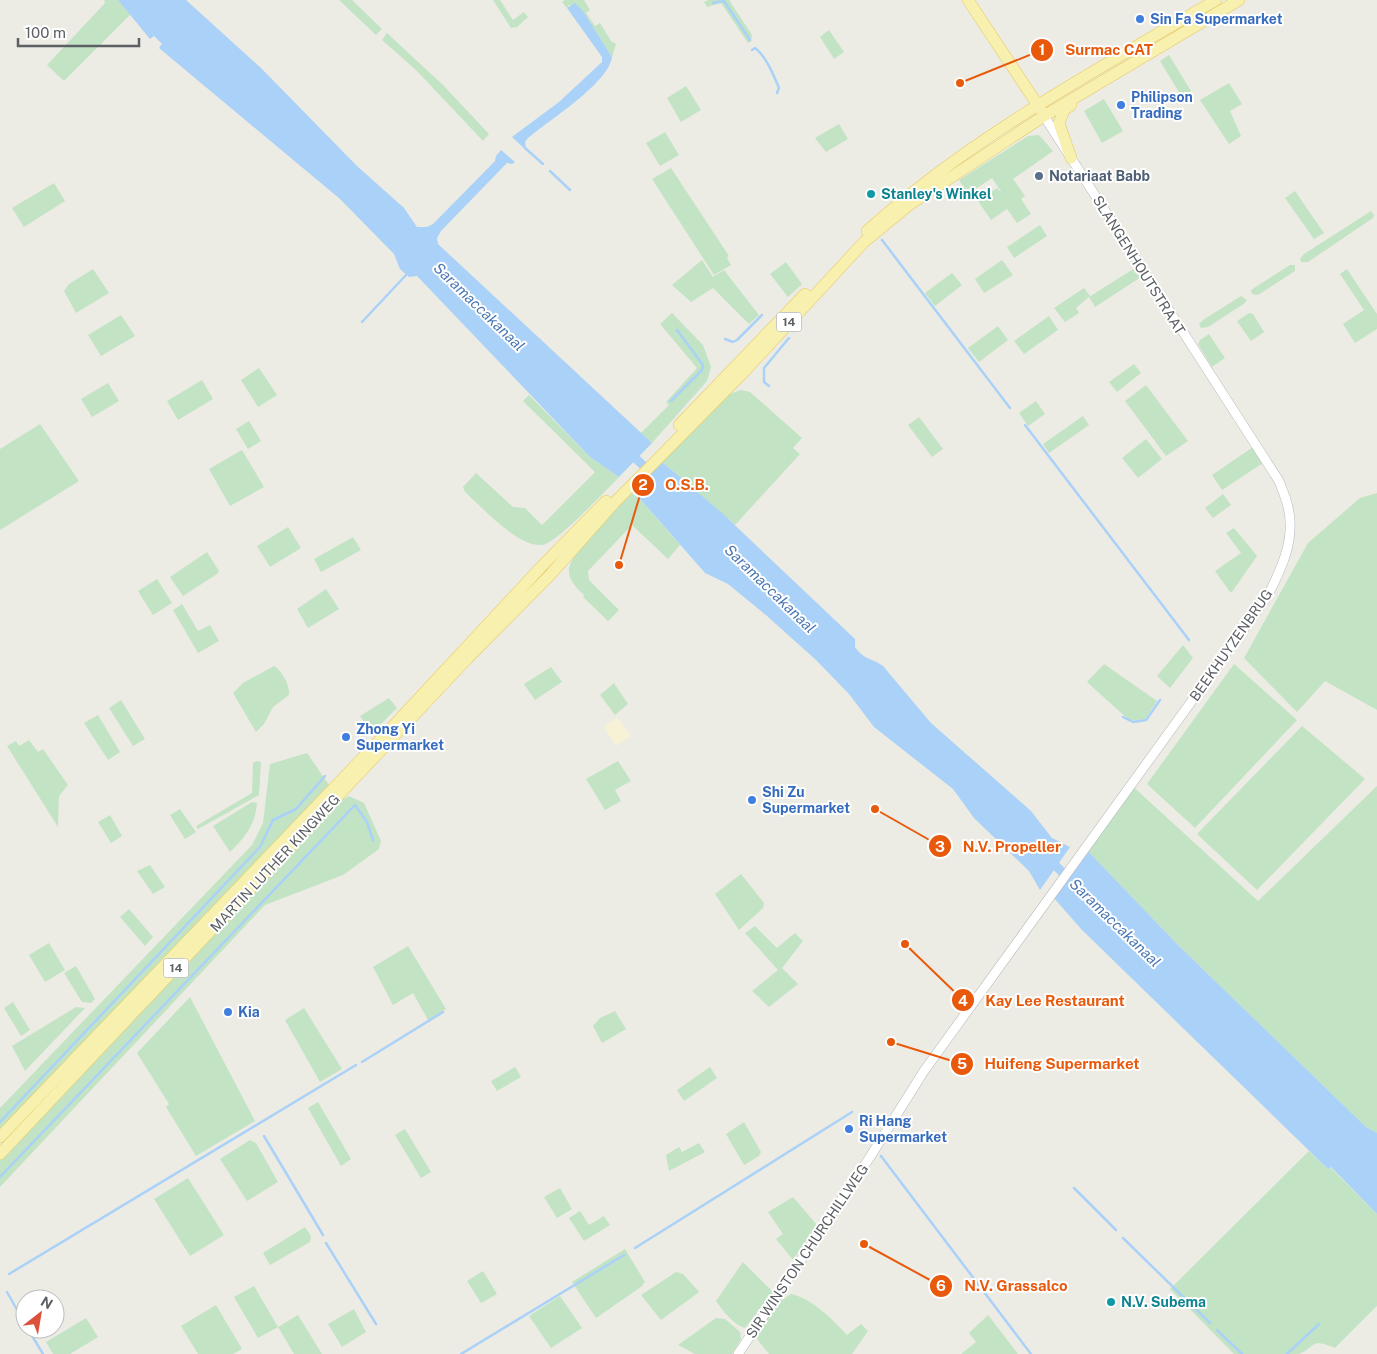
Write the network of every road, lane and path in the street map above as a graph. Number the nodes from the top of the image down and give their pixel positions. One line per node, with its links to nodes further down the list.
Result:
1 (968, 0): 5 (main road, SLANGENHOUTSTRAAT)
2 (1216, 0): 5 (main road, 14)
3 (1239, 0): 4 (main road, 14)
4 (1102, 81): 6 (main road, 14); 7 (main road)
5 (1038, 105): 6 (main road, SLANGENHOUTSTRAAT); 8 (main road, 14)
6 (1044, 116): 7 (street, SLANGENHOUTSTRAAT); 8 (main road, 14)
7 (1071, 158): 9 (street, SLANGENHOUTSTRAAT)
8 (670, 439): 10 (main road, 14)
9 (1289, 508): 11 (street, BEEKHUYZENBRUG)
10 (546, 570): 12 (main road, MARTIN LUTHER KINGWEG / 14); 13 (main road, MARTIN LUTHER KINGWEG / 14)
11 (938, 1052): 14 (street, SIR WINSTON CHURCHILLWEG)
12 (0, 1137)
13 (0, 1154)
14 (738, 1354)

